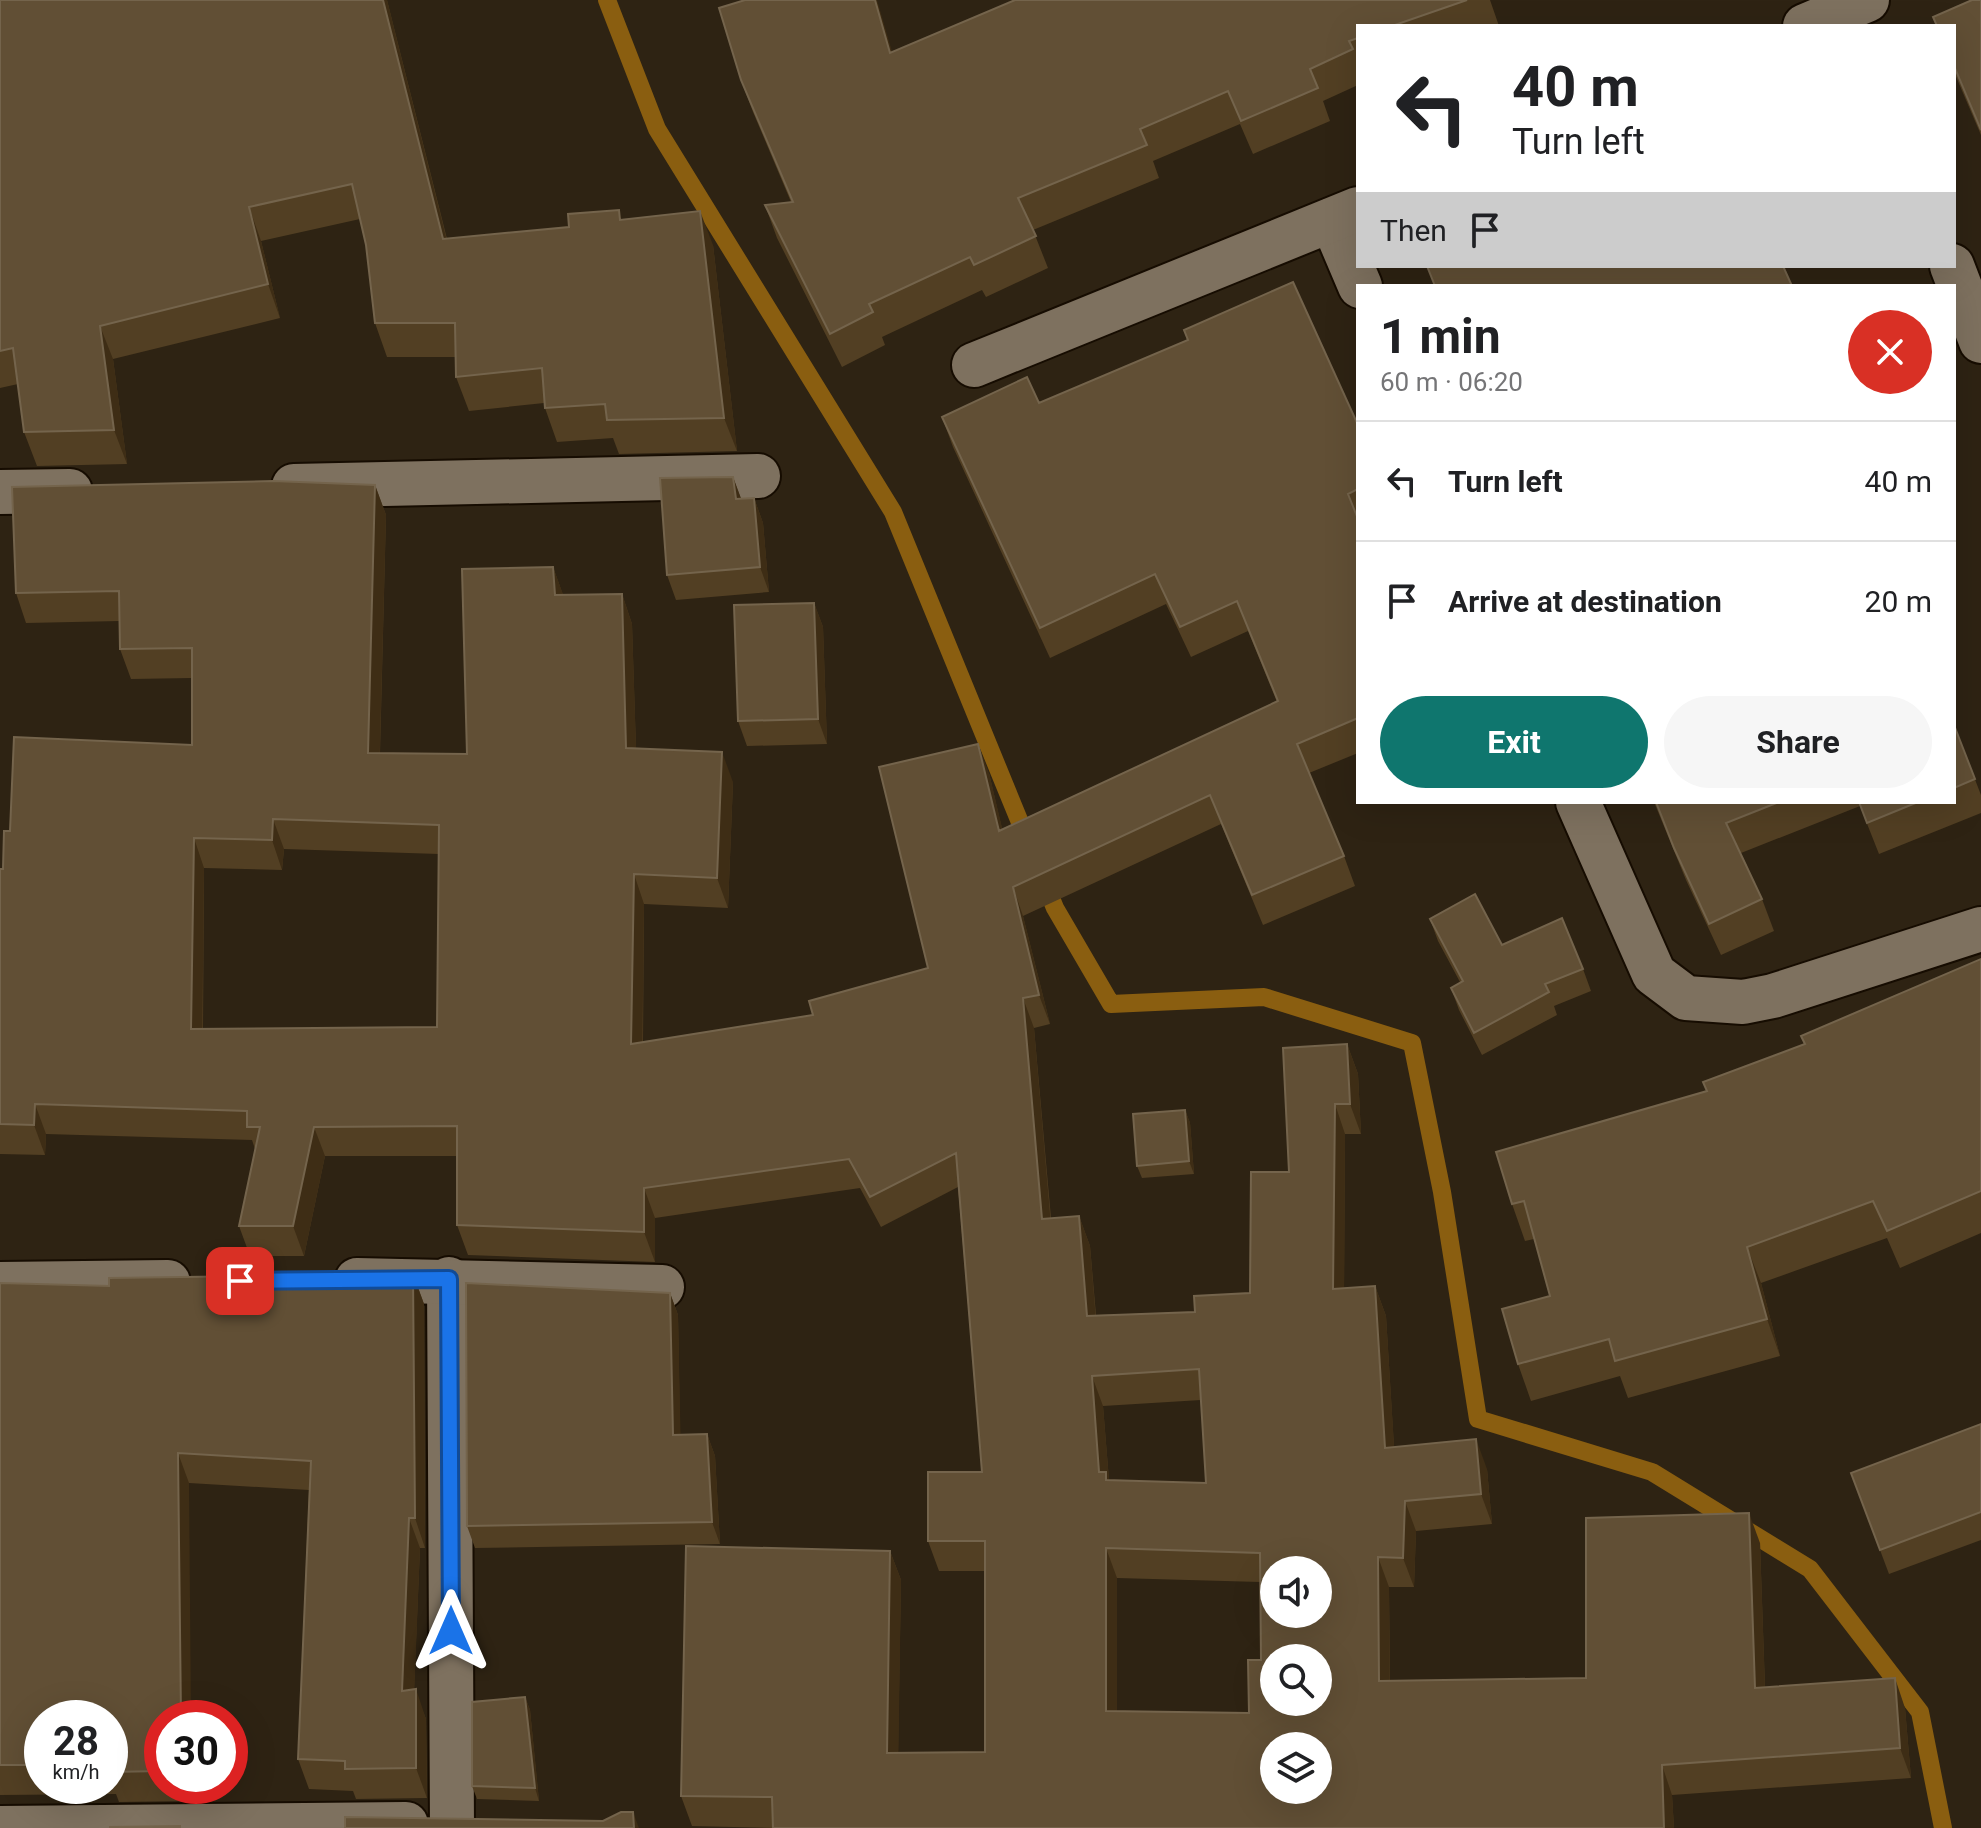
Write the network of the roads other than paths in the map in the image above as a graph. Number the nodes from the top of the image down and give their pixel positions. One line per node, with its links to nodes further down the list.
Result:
1 (1860, 11): 2 (street)
2 (1812, 24)
3 (1345, 214): 4 (street); 7 (street)
4 (1356, 267)
5 (1953, 268): 6 (street)
6 (1981, 341)
7 (974, 365)
8 (758, 476): 9 (street)
9 (253, 487)
10 (111, 490): 11 (street)
11 (0, 492)
12 (1579, 804): 13 (street)
13 (1981, 929)
14 (449, 1279): 15 (street); 18 (street); 20 (street)
15 (310, 1281)
16 (201, 1282): 17 (street)
17 (0, 1284)
18 (662, 1287)
19 (496, 1824): 20 (street)
20 (452, 1826): 21 (street)
21 (0, 1828)

